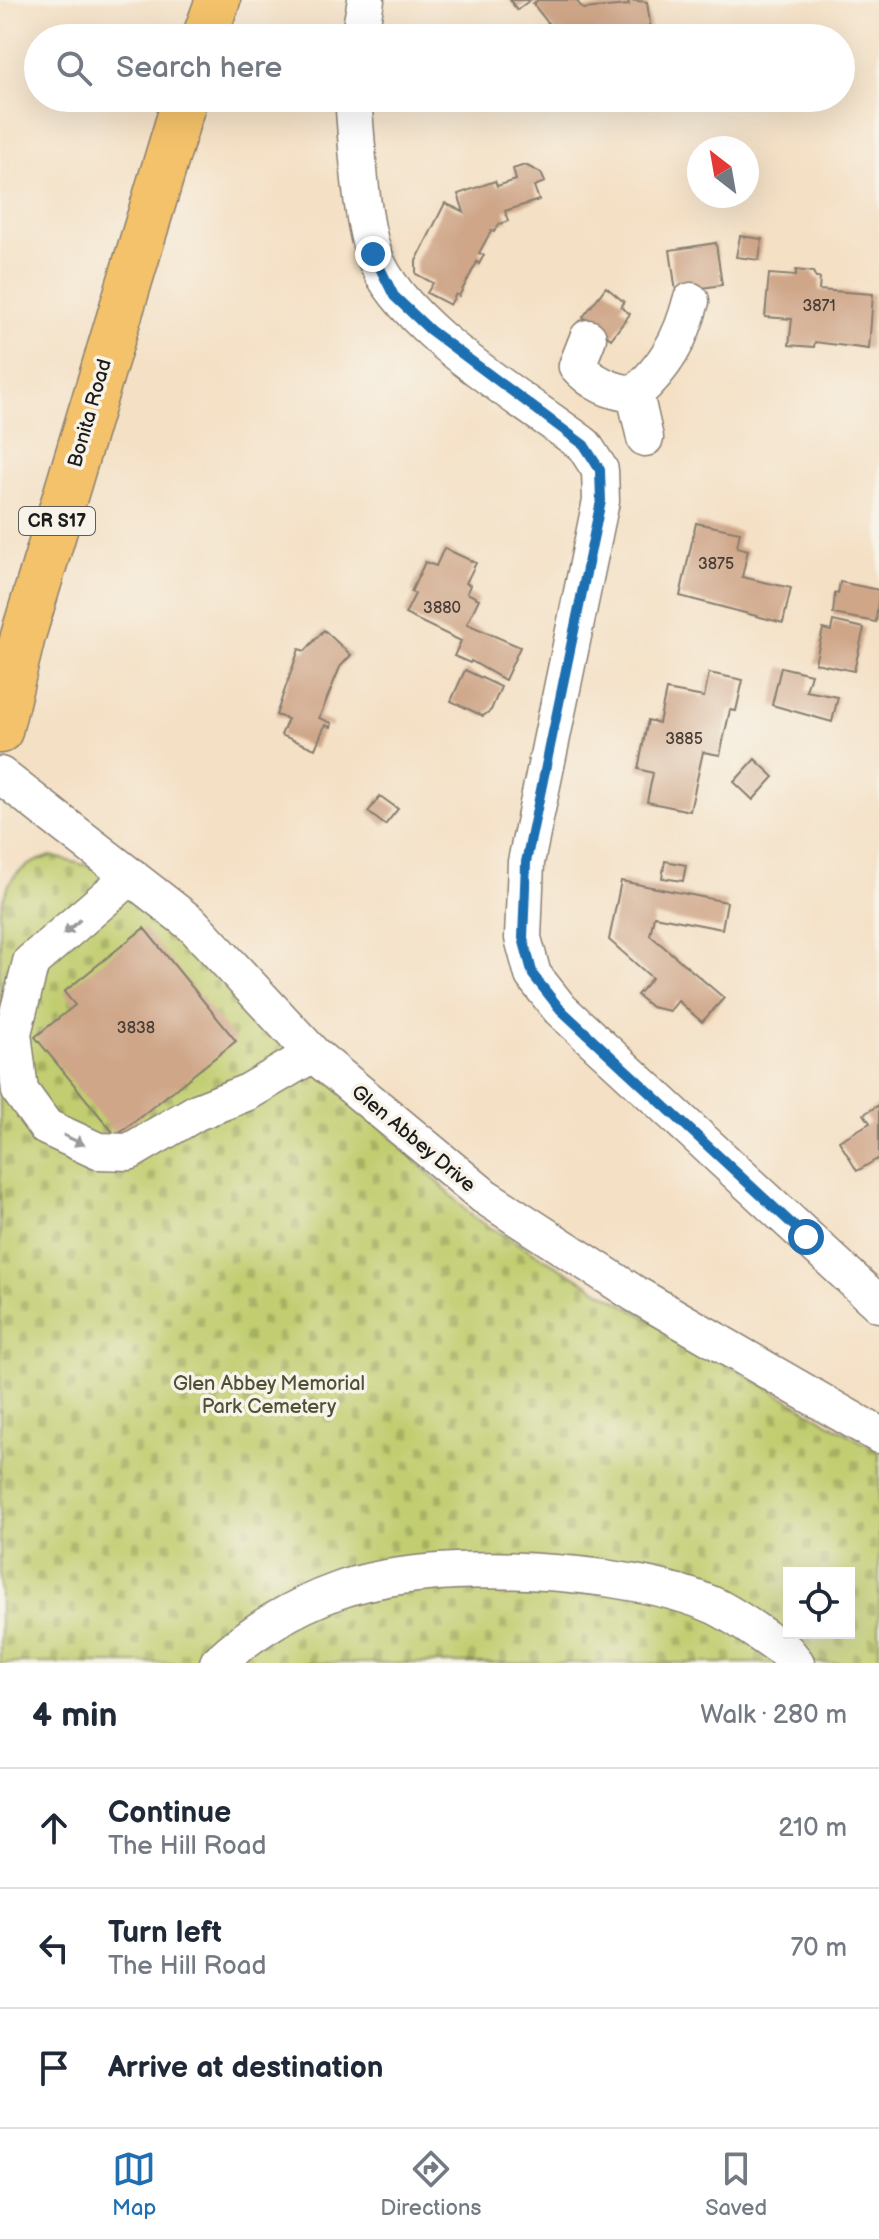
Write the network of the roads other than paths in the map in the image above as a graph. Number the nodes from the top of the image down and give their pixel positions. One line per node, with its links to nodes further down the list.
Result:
1 (218, 0): 3 (main road)
2 (366, 0): 4 (street)
3 (209, 24)
4 (362, 24)
5 (181, 112): 11 (main road, Bonita Road / CR S17)
6 (355, 112): 15 (street)
7 (691, 301): 9 (street)
8 (588, 338): 9 (street)
9 (635, 394): 10 (street)
10 (645, 438)
11 (0, 731)
12 (0, 775): 13 (street, Glen Abbey Drive)
13 (131, 876): 14 (street, Glen Abbey Drive); 14 (street, one-way to 14)
14 (313, 1054): 16 (street, Glen Abbey Drive)
15 (879, 1304)
16 (879, 1435)
17 (218, 1663): 18 (street)
18 (796, 1663)

